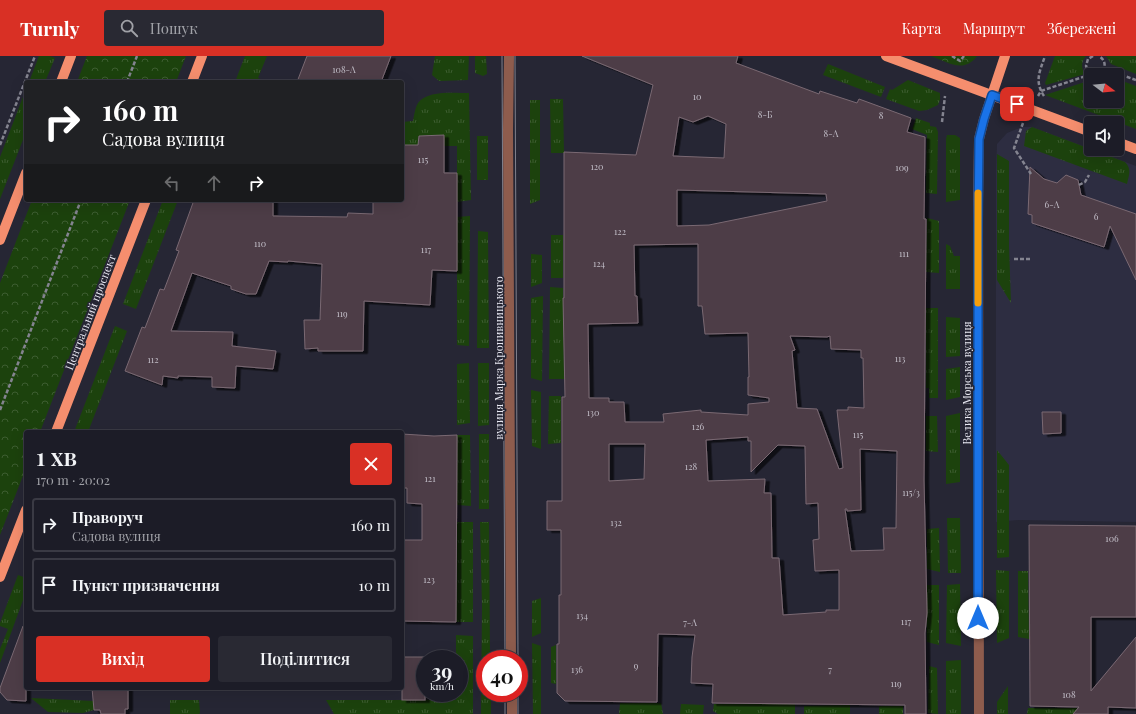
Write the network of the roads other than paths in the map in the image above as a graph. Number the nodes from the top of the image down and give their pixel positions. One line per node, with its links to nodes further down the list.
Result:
1 (71, 56): 6 (main road)
2 (202, 56): 7 (main road)
3 (509, 56): 18 (street, вулиця Марка Кропивницького)
4 (886, 56): 8 (main road)
5 (1005, 56): 8 (main road, Велика Морська вулиця)
6 (62, 80)
7 (193, 80)
8 (992, 95): 9 (main road); 21 (street, Велика Морська вулиця)
9 (1084, 129)
10 (1124, 145): 11 (main road)
11 (1136, 149)
12 (24, 178): 14 (main road)
13 (145, 202): 15 (main road, Центральний проспект)
14 (0, 240)
15 (57, 430)
16 (24, 515): 17 (main road)
17 (0, 577)
18 (511, 650)
19 (512, 702): 20 (street)
20 (512, 714)
21 (979, 714)

